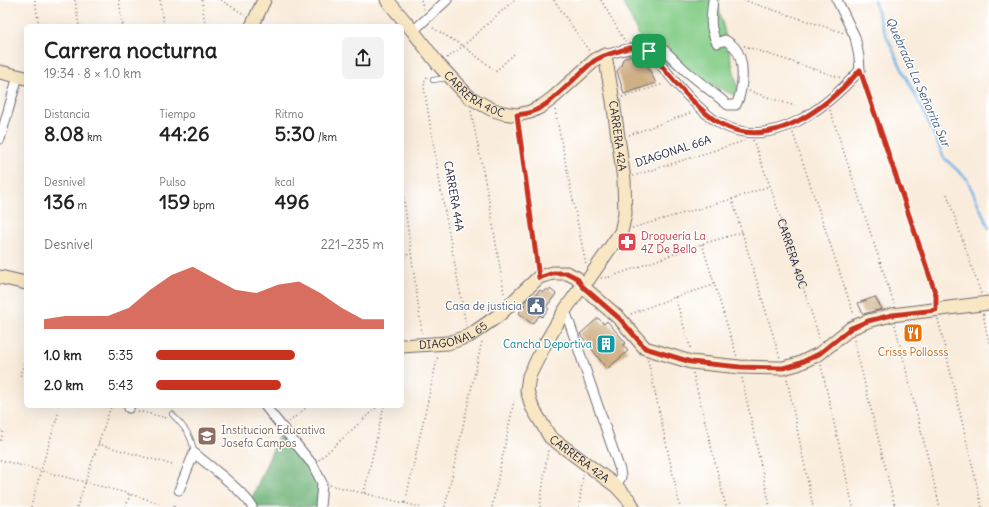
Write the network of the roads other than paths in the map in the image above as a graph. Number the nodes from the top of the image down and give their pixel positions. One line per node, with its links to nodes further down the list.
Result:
1 (264, 0): 6 (street)
2 (388, 0): 7 (street, CARRERA 40C)
3 (447, 0): 7 (street)
4 (713, 0): 8 (street, CARRERA 40C)
5 (837, 0): 8 (street)
6 (253, 23)
7 (414, 31): 12 (street, CARRERA 40C)
8 (649, 51): 9 (street, CARRERA 40C)
9 (600, 58): 12 (street, CARRERA 40C); 17 (street, CARRERA 42A)
10 (0, 72): 11 (street)
11 (22, 77): 14 (street)
12 (451, 79): 13 (lane)
13 (433, 80)
14 (0, 139)
15 (0, 277): 16 (street)
16 (24, 282)
17 (585, 283): 18 (street, DIAGONAL 65); 19 (street, CARRERA 42A); 20 (street, DIAGONAL 65)
18 (985, 304)
19 (565, 310): 24 (street); 24 (street, CARRERA 42A)
20 (404, 346)
21 (267, 408): 27 (street)
22 (172, 414): 23 (lane)
23 (194, 453): 25 (street); 26 (street)
24 (616, 486): 28 (street, CARRERA 42A)
25 (179, 490)
26 (252, 507)
27 (320, 507)
28 (633, 507)

